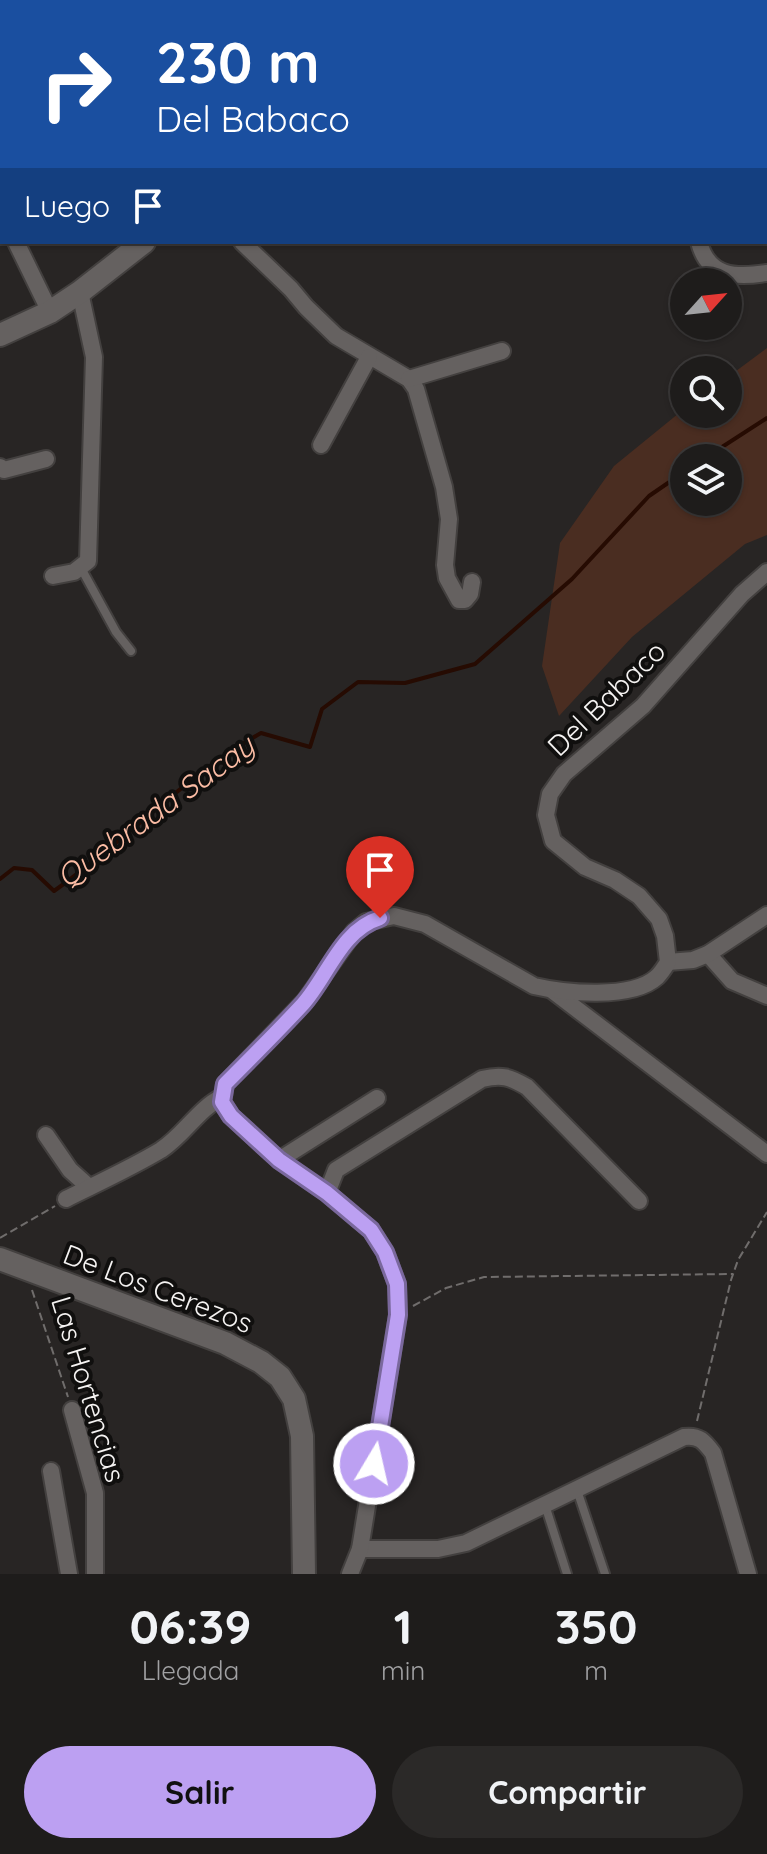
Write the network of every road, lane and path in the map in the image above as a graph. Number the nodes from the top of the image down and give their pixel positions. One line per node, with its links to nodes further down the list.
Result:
1 (17, 244): 7 (street)
2 (141, 244): 6 (street)
3 (244, 244): 10 (street)
4 (700, 244): 5 (street)
5 (767, 273)
6 (80, 292): 7 (street); 15 (street)
7 (50, 312): 8 (street)
8 (0, 335)
9 (502, 351): 11 (street)
10 (369, 357): 11 (street); 12 (street)
11 (409, 379): 18 (street)
12 (321, 445)
13 (46, 459): 14 (street)
14 (0, 467)
15 (81, 568): 17 (street); 19 (lane)
16 (767, 572): 22 (street, Del Babaco)
17 (53, 576)
18 (472, 582)
19 (131, 651)
20 (767, 915): 21 (street)
21 (708, 954): 22 (street); 24 (street)
22 (668, 962): 23 (street)
23 (551, 990): 25 (street); 28 (street)
24 (767, 996)
25 (222, 1097): 29 (street); 30 (street)
26 (377, 1098): 29 (street)
27 (46, 1135): 30 (street)
28 (767, 1154)
29 (279, 1160): 31 (street)
30 (89, 1187): 32 (street)
31 (327, 1193): 33 (street); 39 (street)
32 (66, 1199): 35 (path)
33 (639, 1201)
34 (767, 1212): 38 (path)
35 (0, 1238)
36 (0, 1259): 37 (street, De Los Cerezos)
37 (25, 1269): 40 (path, Las Hortencias); 48 (street, De Los Cerezos)
38 (733, 1274): 39 (path); 41 (path)
39 (398, 1315): 45 (street)
40 (72, 1410): 47 (street, Las Hortencias)
41 (693, 1436): 43 (street); 52 (street)
42 (51, 1471): 46 (street)
43 (576, 1489): 44 (street); 51 (lane)
44 (545, 1504): 45 (street); 50 (lane)
45 (360, 1549): 49 (street)
46 (69, 1574)
47 (95, 1574)
48 (304, 1574)
49 (350, 1574)
50 (567, 1574)
51 (605, 1574)
52 (748, 1574)

